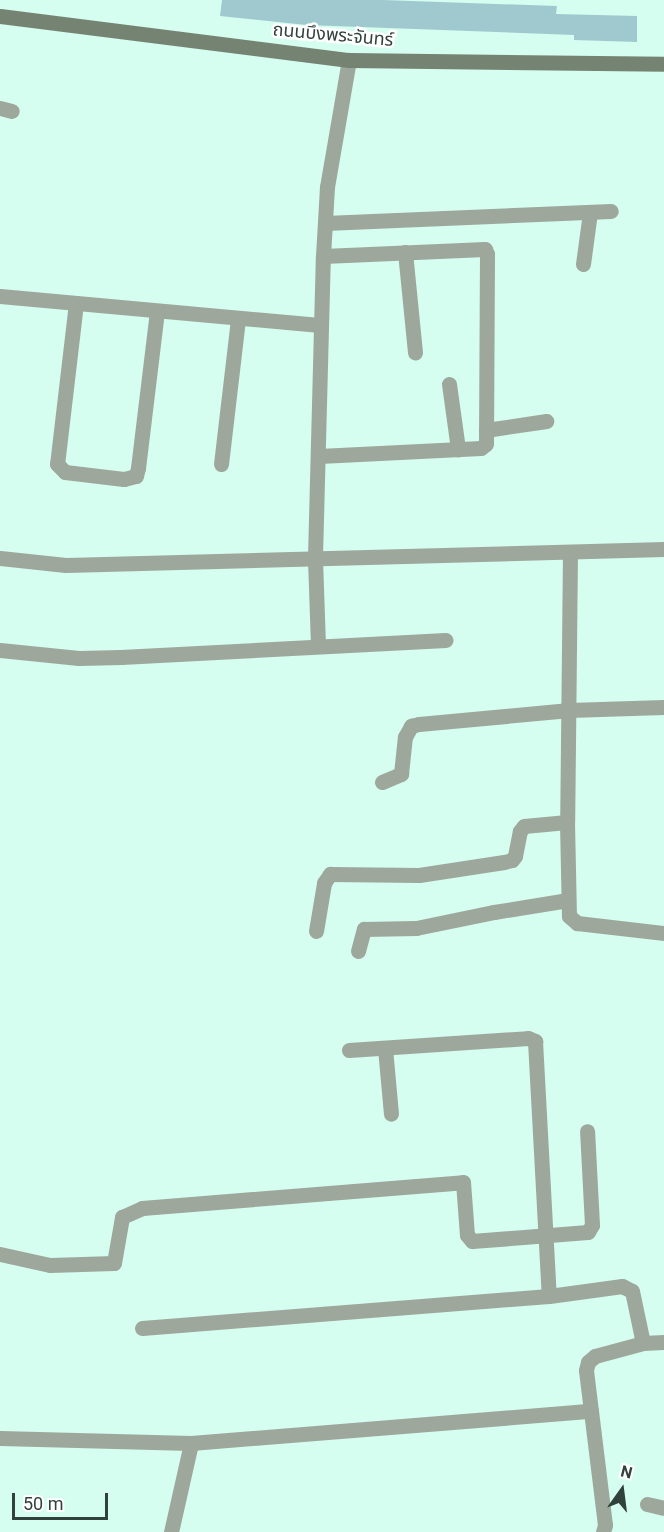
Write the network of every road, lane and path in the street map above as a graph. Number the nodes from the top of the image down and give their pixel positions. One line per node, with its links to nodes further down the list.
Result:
1 (0, 16): 2 (street, ถนนบึงพระจันทร์)
2 (349, 60): 3 (street, ถนนบึงพระจันทร์); 6 (street)
3 (664, 64)
4 (611, 211): 5 (street)
5 (590, 212): 6 (street); 9 (street)
6 (325, 223): 8 (street)
7 (405, 252): 8 (street); 15 (street); 18 (street)
8 (323, 256): 14 (street)
9 (583, 264)
10 (0, 296): 11 (street)
11 (76, 303): 12 (street); 12 (street)
12 (157, 311): 13 (street)
13 (238, 319): 14 (street); 21 (street)
14 (320, 325): 20 (street)
15 (415, 352)
16 (449, 384): 19 (street)
17 (546, 421): 18 (street)
18 (486, 430): 19 (street)
19 (458, 449): 20 (street)
20 (319, 456): 24 (street)
21 (221, 464)
22 (664, 549): 23 (street)
23 (570, 552): 24 (street); 30 (street)
24 (315, 557): 25 (street); 27 (street)
25 (0, 558)
26 (446, 640): 27 (street)
27 (318, 645): 28 (street)
28 (0, 650)
29 (664, 707): 30 (street)
30 (569, 710): 31 (street); 32 (street)
31 (382, 782)
32 (567, 822): 33 (street); 34 (street)
33 (568, 900): 35 (street); 36 (street)
34 (316, 931)
35 (664, 933)
36 (358, 951)
37 (385, 1048): 38 (street); 39 (street); 41 (street)
38 (349, 1050)
39 (391, 1114)
40 (587, 1131): 41 (street)
41 (544, 1237): 42 (street); 43 (street)
42 (0, 1254)
43 (549, 1296): 44 (street); 46 (street)
44 (142, 1328)
45 (664, 1342): 46 (street)
46 (642, 1343): 47 (street)
47 (591, 1411): 49 (street); 53 (street)
48 (0, 1438): 49 (street)
49 (190, 1443): 52 (street)
50 (647, 1504): 51 (street)
51 (664, 1508)
52 (171, 1532)
53 (603, 1532)

